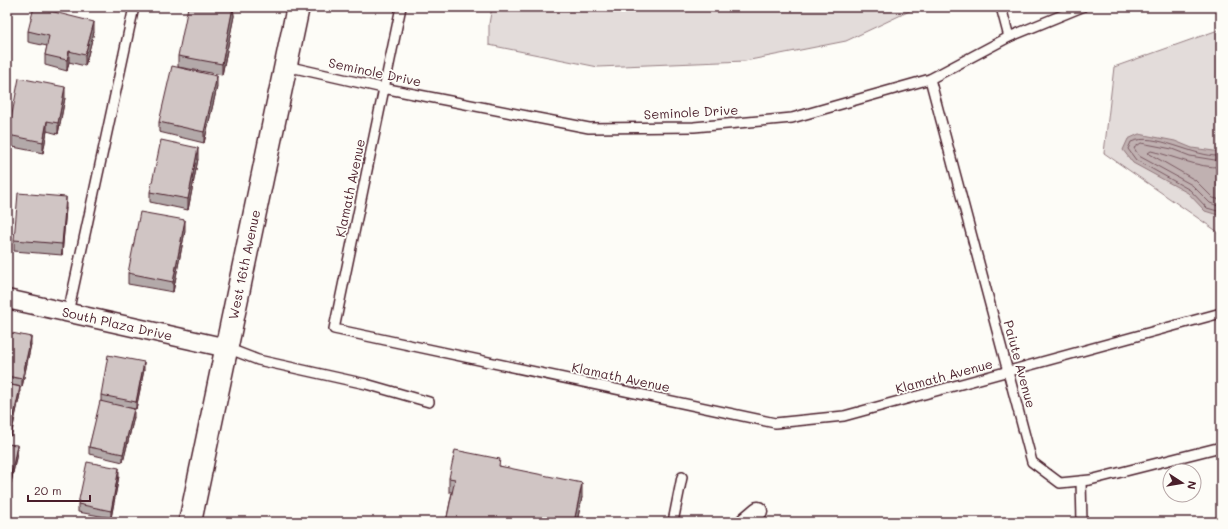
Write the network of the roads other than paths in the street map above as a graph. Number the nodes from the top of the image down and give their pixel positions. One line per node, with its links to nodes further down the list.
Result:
1 (134, 7): 11 (lane)
2 (298, 7): 7 (street, West 16th Avenue)
3 (401, 7): 9 (lane, Klamath Avenue)
4 (1001, 7): 6 (lane)
5 (1082, 7): 6 (lane, Seminole Drive)
6 (1009, 37): 8 (lane, Seminole Drive)
7 (286, 66): 9 (lane, Seminole Drive); 13 (street, West 16th Avenue)
8 (930, 79): 9 (lane, Seminole Drive); 14 (lane, Paiute Avenue)
9 (383, 88): 14 (lane, Klamath Avenue)
10 (7, 299): 11 (street, South Plaza Drive)
11 (68, 313): 13 (street, South Plaza Drive)
12 (1221, 313): 14 (lane, Klamath Avenue)
13 (227, 348): 15 (lane); 19 (street, West 16th Avenue)
14 (1008, 372): 18 (lane, Paiute Avenue)
15 (429, 402)
16 (1221, 447): 18 (lane, Paiute Avenue)
17 (682, 477): 20 (lane)
18 (1081, 481): 21 (lane)
19 (190, 522)
20 (673, 522)
21 (1082, 522)

